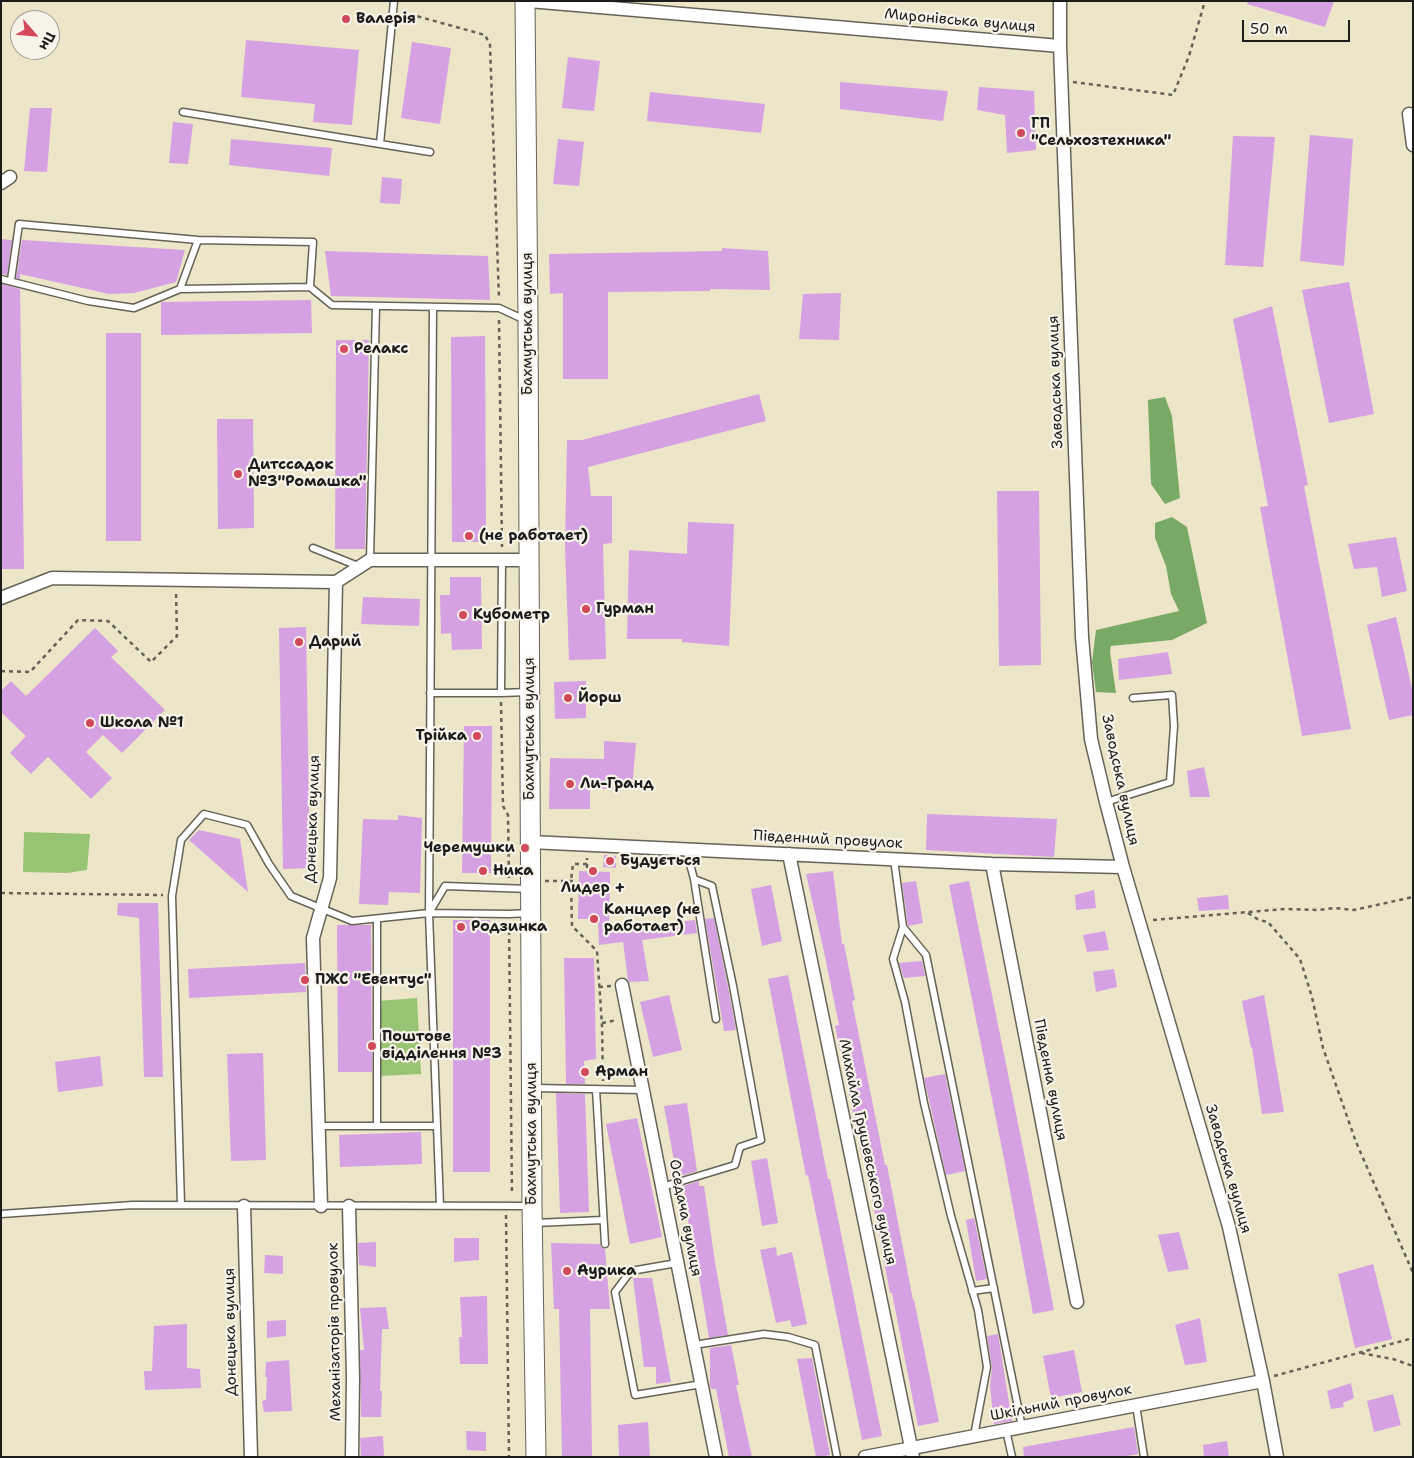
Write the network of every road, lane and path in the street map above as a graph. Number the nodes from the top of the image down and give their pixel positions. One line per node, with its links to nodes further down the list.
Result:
1 (394, 1): 5 (lane)
2 (527, 1): 6 (street, Миронівська вулиця); 21 (street, Бахмутська вулиця)
3 (1060, 1): 6 (street, Заводська вулиця)
4 (1205, 1): 7 (path)
5 (393, 10): 10 (lane); 20 (path)
6 (1060, 46): 7 (street, Заводська вулиця)
7 (1061, 80): 35 (street, Заводська вулиця)
8 (183, 112): 10 (lane)
9 (1408, 114): 11 (street)
10 (380, 144): 12 (lane)
11 (1413, 145)
12 (430, 152)
13 (198, 240): 15 (lane); 16 (lane); 17 (lane)
14 (1, 278): 15 (lane)
15 (11, 280): 17 (lane)
16 (310, 287): 17 (lane); 18 (lane)
17 (180, 289)
18 (376, 306): 19 (lane); 26 (lane)
19 (433, 307): 20 (lane); 23 (lane)
20 (499, 308): 21 (lane); 24 (path)
21 (528, 321): 25 (street, Бахмутська вулиця)
22 (313, 548): 26 (lane)
23 (432, 560): 24 (street); 26 (street); 32 (lane)
24 (502, 560): 25 (street); 33 (lane)
25 (529, 560): 31 (street, Бахмутська вулиця)
26 (364, 563): 28 (street)
27 (175, 580): 28 (street); 29 (street); 30 (path)
28 (336, 582): 49 (street, Донецька вулиця)
29 (1, 598)
30 (1, 671)
31 (530, 692): 33 (lane); 36 (street, Бахмутська вулиця)
32 (430, 693): 33 (lane); 50 (lane)
33 (501, 693): 44 (path)
34 (1133, 698): 35 (lane)
35 (1106, 802): 42 (street, Заводська вулиця)
36 (530, 842): 37 (street, Південний провулок); 45 (street, Бахмутська вулиця)
37 (686, 849): 38 (street, Південний провулок); 43 (lane)
38 (790, 854): 39 (street, Південний провулок); 91 (street, Михайла Грушевського вулиця)
39 (894, 859): 41 (street, Південний провулок); 56 (lane)
40 (587, 864): 60 (path)
41 (992, 864): 42 (street, Південний провулок); 80 (street, Південна вулиця)
42 (1123, 867): 55 (street, Заводська вулиця)
43 (694, 879): 58 (lane); 65 (lane)
44 (509, 888): 45 (lane); 50 (lane)
45 (531, 889): 51 (street, Бахмутська вулиця)
46 (1, 893): 47 (path)
47 (172, 896): 49 (lane); 66 (lane)
48 (1413, 897): 52 (path)
49 (322, 908): 54 (lane); 62 (street, Донецька вулиця)
50 (428, 913): 53 (lane); 54 (lane); 64 (lane)
51 (531, 913): 53 (lane); 59 (street, Бахмутська вулиця)
52 (1248, 913): 55 (path); 77 (path)
53 (509, 914): 71 (path)
54 (377, 918): 63 (lane)
55 (1139, 921): 85 (street, Заводська вулиця)
56 (903, 926): 78 (lane); 79 (lane)
57 (622, 985): 61 (street, Оседача вулиця)
58 (716, 1019)
59 (532, 1088): 60 (lane); 73 (street, Бахмутська вулиця)
60 (599, 1089): 61 (lane); 74 (lane)
61 (643, 1090): 65 (street, Оседача вулиця)
62 (319, 1126): 63 (lane); 68 (street, Донецька вулиця)
63 (377, 1126): 64 (lane)
64 (437, 1126): 70 (lane)
65 (662, 1187): 76 (street, Оседача вулиця)
66 (181, 1205): 67 (lane); 72 (lane)
67 (244, 1206): 68 (lane); 92 (street, Донецька вулиця)
68 (321, 1206): 69 (lane)
69 (349, 1206): 70 (lane); 93 (street, Механізаторів провулок)
70 (440, 1206): 71 (lane)
71 (509, 1206): 73 (lane); 94 (path)
72 (1, 1214)
73 (532, 1214): 74 (lane); 95 (street, Бахмутська вулиця)
74 (603, 1220): 75 (lane)
75 (605, 1244)
76 (678, 1263): 82 (street, Оседача вулиця); 86 (lane)
77 (1413, 1273)
78 (994, 1288): 79 (lane); 88 (lane)
79 (972, 1291): 90 (lane)
80 (1077, 1302)
81 (1413, 1338): 83 (path)
82 (694, 1345): 86 (street, Оседача вулиця); 97 (lane)
83 (1360, 1352): 84 (path); 85 (path)
84 (1413, 1366)
85 (1263, 1380): 87 (street, Шкільний провулок); 101 (street, Заводська вулиця)
86 (702, 1384): 96 (street, Оседача вулиця)
87 (1136, 1405): 88 (street, Шкільний провулок); 100 (lane)
88 (1022, 1428): 89 (street, Шкільний провулок)
89 (1006, 1430): 90 (street, Шкільний провулок); 99 (lane)
90 (974, 1436): 91 (street, Шкільний провулок)
91 (912, 1453): 98 (street, Шкільний провулок)
92 (250, 1457)
93 (352, 1457)
94 (509, 1457)
95 (536, 1457)
96 (716, 1457)
97 (837, 1457)
98 (865, 1457)
99 (1012, 1457)
100 (1144, 1457)
101 (1277, 1457)

